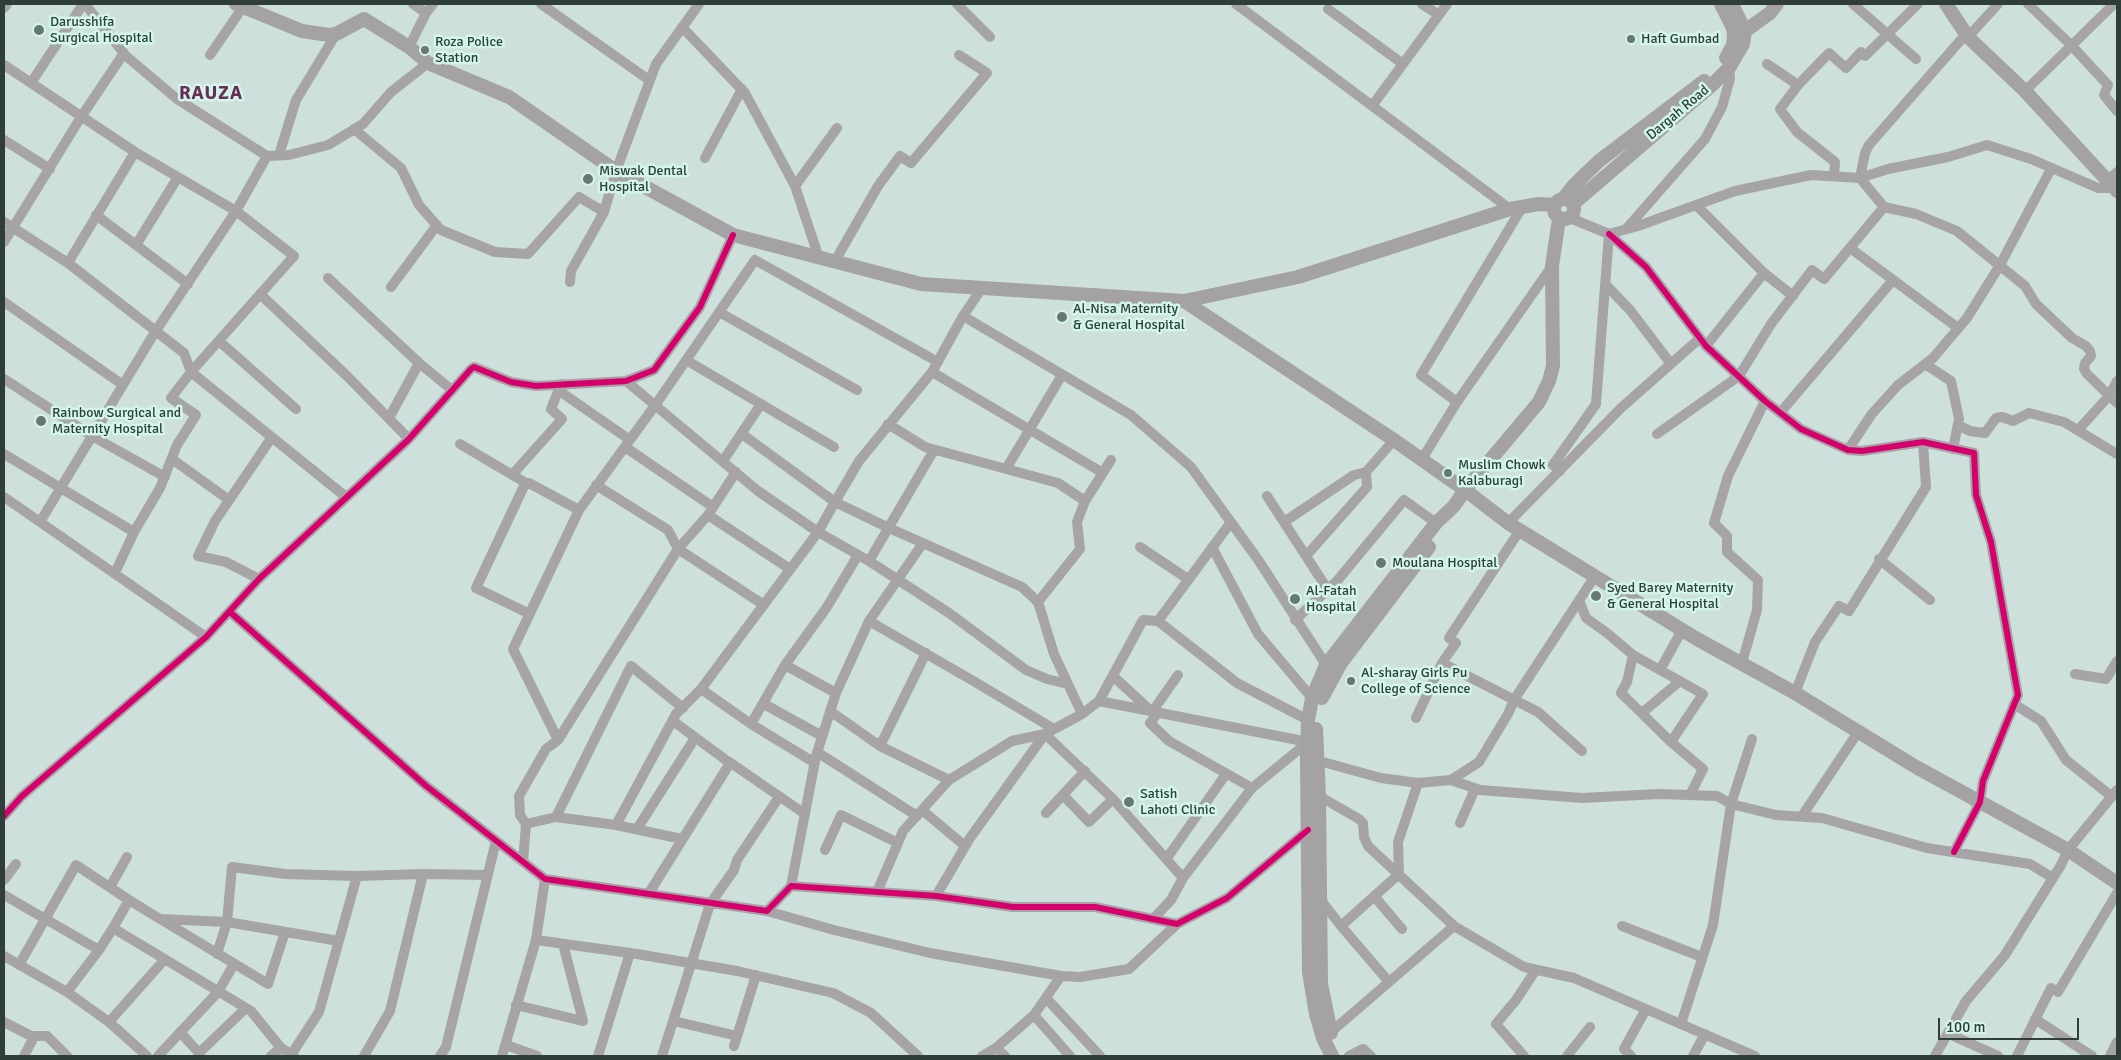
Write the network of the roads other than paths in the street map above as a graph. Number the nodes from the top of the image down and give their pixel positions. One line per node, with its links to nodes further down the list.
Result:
1 (6, 4): 21 (street)
2 (84, 4): 33 (street); 43 (street)
3 (414, 4): 23 (street)
4 (433, 4): 23 (street)
5 (541, 4): 42 (street)
6 (699, 4): 25 (street)
7 (956, 4): 30 (street)
8 (1236, 4): 47 (street)
9 (1422, 4): 24 (street)
10 (1447, 4): 24 (street)
11 (1721, 4): 68 (main road, Dargah Road)
12 (1732, 4): 26 (main road)
13 (1777, 4): 26 (main road)
14 (1853, 4): 27 (street)
15 (1918, 4): 27 (street)
16 (1946, 4): 29 (main road)
17 (1998, 4): 29 (street)
18 (2028, 4): 31 (street)
19 (2114, 4): 31 (street)
20 (239, 6): 28 (main road); 34 (street)
21 (4, 8)
22 (1328, 9): 38 (street)
23 (426, 13): 32 (street)
24 (1439, 15): 38 (street)
25 (682, 27): 42 (street); 45 (street)
26 (1745, 31): 41 (main road, Dargah Road)
27 (1887, 32): 36 (street); 44 (street)
28 (336, 34): 32 (main road); 55 (street)
29 (1967, 35): 46 (main road); 62 (street)
30 (990, 37)
31 (2071, 45): 46 (street); 48 (street)
32 (409, 47): 37 (main road)
33 (124, 54): 49 (street); 54 (street)
34 (210, 55)
35 (958, 55): 81 (street)
36 (1916, 59)
37 (428, 63): 51 (street); 59 (main road)
38 (1403, 64): 47 (street)
39 (1768, 64): 44 (street)
40 (4, 65): 43 (street)
41 (1729, 68): 68 (main road, Dargah Road); 74 (street)
42 (649, 80): 59 (street)
43 (31, 83): 49 (street)
44 (1798, 85): 60 (street)
45 (742, 90): 56 (street); 64 (street)
46 (2025, 91): 63 (main road)
47 (1372, 106): 66 (street)
48 (2117, 111)
49 (81, 117): 53 (street); 57 (street)
50 (837, 128): 64 (street)
51 (354, 130): 55 (street); 73 (street)
52 (4, 140): 57 (street)
53 (135, 152): 61 (street); 71 (street)
54 (267, 156): 55 (street); 69 (street)
55 (279, 156)
56 (705, 158)
57 (50, 169): 72 (street)
58 (2051, 169): 62 (street); 63 (street); 83 (street)
59 (616, 171): 70 (street); 76 (main road)
60 (1834, 176): 62 (street); 65 (street)
61 (178, 177): 69 (street); 78 (street)
62 (1860, 178): 67 (street)
63 (2114, 183)
64 (795, 186): 80 (street)
65 (1696, 205): 74 (street); 85 (street)
66 (1516, 207): 68 (main road); 95 (main road); 121 (street)
67 (1884, 207): 79 (street); 83 (street)
68 (1564, 209): 75 (street); 84 (main road)
69 (236, 211): 89 (street); 93 (street)
70 (604, 212): 73 (street); 88 (street)
71 (96, 216): 78 (street); 82 (street)
72 (8, 225): 77 (street); 82 (street)
73 (437, 225): 91 (street)
74 (1627, 229): 75 (street)
75 (1609, 234): 90 (street); 102 (street)
76 (733, 235): 80 (main road); 113 (street)
77 (4, 242)
78 (136, 245): 89 (street)
79 (1850, 248): 87 (street); 94 (street)
80 (820, 258): 81 (main road)
81 (835, 262): 92 (main road)
82 (68, 263): 100 (street)
83 (2000, 265): 99 (street); 119 (street)
84 (1552, 266): 121 (street); 161 (main road)
85 (1764, 273): 94 (street); 102 (street)
86 (328, 278): 105 (street)
87 (1893, 280): 99 (street); 126 (street)
88 (570, 282)
89 (188, 284): 100 (street)
90 (1605, 284): 106 (street); 152 (street)
91 (391, 287)
92 (982, 288): 95 (main road); 98 (street)
93 (260, 294): 101 (street); 127 (street)
94 (1793, 296): 111 (street)
95 (1184, 301): 137 (main road)
96 (4, 302): 115 (street)
97 (720, 312): 103 (street); 104 (street); 118 (street)
98 (962, 316): 104 (street); 110 (street)
99 (1958, 328): 107 (street)
100 (155, 332): 108 (street); 115 (street)
101 (218, 341): 108 (street); 125 (street)
102 (1702, 342): 106 (street); 111 (street)
103 (686, 360): 123 (street); 124 (street)
104 (938, 362): 109 (street)
105 (419, 363): 117 (street); 127 (street)
106 (1671, 364): 152 (street)
107 (1925, 364): 129 (street); 144 (street)
108 (191, 372): 135 (street); 147 (street)
109 (932, 372): 128 (street); 130 (street)
110 (1062, 374): 130 (street); 172 (street)
111 (1739, 376): 120 (street); 133 (street)
112 (4, 379): 134 (street)
113 (626, 381): 116 (street); 123 (street)
114 (2117, 381): 119 (street)
115 (123, 385): 134 (street)
116 (560, 387): 117 (street); 140 (street); 156 (street)
117 (452, 390): 136 (street)
118 (857, 390)
119 (2109, 396): 122 (street); 131 (street)
120 (1765, 401): 126 (street); 209 (street)
121 (1457, 402): 148 (street)
122 (2117, 403)
123 (656, 404): 140 (street); 150 (street)
124 (761, 404): 132 (street); 141 (street)
125 (296, 409)
126 (1780, 413): 144 (street)
127 (389, 418): 136 (street)
128 (888, 424): 143 (street); 167 (street)
129 (1958, 425): 131 (street); 142 (street)
130 (1029, 430): 151 (street); 155 (street)
131 (2078, 430): 146 (street)
132 (742, 434): 150 (street); 167 (street)
133 (1656, 434)
134 (92, 436): 157 (street); 160 (street)
135 (272, 437): 164 (street); 165 (street)
136 (409, 439): 164 (street)
137 (1394, 440): 148 (main road); 154 (street)
138 (1923, 442): 142 (street); 144 (street); 185 (street)
139 (460, 444): 156 (street)
140 (628, 444): 159 (street); 170 (street)
141 (834, 447)
142 (1953, 449): 225 (street)
143 (934, 450): 151 (street); 176 (street)
144 (1848, 450)
145 (4, 454): 160 (street)
146 (2117, 454)
147 (172, 459): 157 (street); 165 (street)
148 (1422, 459): 161 (main road)
149 (1111, 460): 155 (street)
150 (723, 461): 153 (street)
151 (1006, 469): 166 (street)
152 (1560, 471): 175 (street)
153 (736, 472): 170 (street); 178 (street)
154 (1366, 472): 173 (street); 184 (street)
155 (1103, 473): 166 (street)
156 (512, 475): 158 (street)
157 (165, 477): 177 (street)
158 (526, 483): 169 (street); 199 (street)
159 (596, 486): 169 (street); 182 (street)
160 (60, 489): 171 (street); 177 (street)
161 (1464, 490): 168 (main road); 175 (main road)
162 (1267, 496): 173 (street)
163 (4, 497): 171 (street)
164 (346, 497): 190 (street)
165 (230, 500): 190 (street)
166 (1085, 501): 196 (street)
167 (835, 502): 176 (street); 178 (street)
168 (1454, 506): 174 (main road); 246 (main road)
169 (579, 510): 199 (street)
170 (711, 511): 182 (street); 187 (street)
171 (40, 522): 188 (street)
172 (1231, 522): 181 (street); 201 (street)
173 (1284, 522): 184 (street)
174 (1436, 523): 193 (street); 211 (main road)
175 (1514, 526): 189 (main road); 208 (street)
176 (888, 528): 179 (street); 186 (street)
177 (134, 532): 188 (street)
178 (818, 532): 183 (street); 187 (street)
179 (923, 543): 192 (street); 196 (street)
180 (1140, 547): 191 (street)
181 (1212, 547): 191 (street); 221 (street)
182 (678, 549): 197 (street); 240 (street)
183 (858, 555): 186 (street); 210 (street)
184 (1306, 556): 193 (street)
185 (1879, 559): 195 (street); 219 (street)
186 (869, 562): 192 (street)
187 (790, 569): 197 (street)
188 (115, 573): 204 (street)
189 (1595, 576): 194 (street); 203 (main road)
190 (259, 579): 198 (street)
191 (1188, 579): 200 (street)
192 (898, 580): 202 (street); 217 (street)
193 (1328, 590): 201 (street)
194 (1579, 600): 206 (street); 222 (street)
195 (1930, 600)
196 (1038, 602): 217 (street)
197 (764, 605): 218 (street)
198 (230, 612): 204 (street); 275 (street)
199 (530, 614): 240 (street)
200 (1158, 620): 215 (street); 232 (street)
201 (1295, 620): 211 (street)
202 (869, 621): 205 (street); 220 (street)
203 (1682, 630): 209 (main road); 212 (street)
204 (206, 637): 266 (street)
205 (926, 654): 235 (street); 243 (street)
206 (1633, 655): 212 (street); 229 (street)
207 (2117, 661): 213 (street)
208 (1442, 663): 222 (street); 231 (street)
209 (1742, 664): 219 (main road)
210 (785, 665): 220 (street); 224 (street)
211 (1326, 665): 221 (main road)
212 (1660, 670): 216 (street)
213 (2075, 674)
214 (1178, 675): 228 (street)
215 (1113, 676): 223 (street); 228 (street)
216 (1680, 681): 229 (street); 242 (street)
217 (1068, 684): 230 (street)
218 (702, 689): 226 (street); 234 (street)
219 (1795, 693): 236 (main road)
220 (836, 694): 227 (street)
221 (1312, 698): 232 (main road)
222 (1514, 700): 244 (street); 251 (street)
223 (1100, 701): 228 (street); 230 (street)
224 (764, 704): 234 (street); 237 (street)
225 (2014, 704): 255 (street); 261 (street)
226 (683, 708): 233 (street); 268 (street)
227 (830, 711): 237 (street); 243 (street)
228 (1155, 713): 241 (street); 249 (street)
229 (1642, 713): 242 (street)
230 (1082, 714): 235 (street)
231 (1416, 718)
232 (1308, 720): 241 (main road)
233 (673, 721): 238 (street); 271 (street)
234 (751, 724): 245 (street)
235 (1050, 732): 248 (street); 250 (street); 277 (street)
236 (1858, 732): 261 (main road); 267 (street)
237 (822, 736): 245 (street)
238 (695, 738): 247 (street); 272 (street)
239 (1752, 739): 262 (street)
240 (558, 740): 270 (street)
241 (1308, 742): 246 (main road); 253 (street)
242 (1670, 742): 257 (street)
243 (880, 746): 250 (street)
244 (1582, 751)
245 (816, 758): 263 (street); 264 (street)
246 (1312, 759): 252 (street); 258 (main road); 273 (main road)
247 (728, 761): 259 (street); 274 (street)
248 (1086, 771): 256 (street); 260 (street)
249 (1226, 774): 253 (street); 282 (street)
250 (949, 780): 263 (street)
251 (1451, 780): 252 (street); 254 (street)
252 (1418, 783): 286 (street)
253 (1252, 788): 289 (street)
254 (1475, 789): 257 (street); 269 (street)
255 (2114, 793): 279 (street)
256 (1063, 795): 260 (street); 265 (street)
257 (1690, 795): 262 (street)
258 (1319, 796): 286 (street); 302 (main road)
259 (779, 797): 264 (street); 304 (street)
260 (1113, 799): 282 (street)
261 (1980, 802): 279 (main road); 280 (street)
262 (1731, 804): 267 (street); 324 (street)
263 (920, 813): 276 (street); 277 (street)
264 (805, 814): 294 (street)
265 (1046, 814)
266 (4, 816)
267 (1802, 816): 280 (street)
268 (556, 817): 270 (street); 271 (street)
269 (1460, 823)
270 (526, 824): 283 (street)
271 (616, 825): 272 (street)
272 (637, 829): 274 (street)
273 (1308, 830): 310 (street); 373 (main road)
274 (682, 839): 297 (street)
275 (496, 841): 283 (street); 287 (street)
276 (898, 843): 278 (street); 296 (street)
277 (965, 846): 300 (street)
278 (824, 850)
279 (2068, 850): 290 (street); 293 (main road)
280 (1954, 852): 290 (street)
281 (127, 856): 295 (street)
282 (1167, 858): 289 (street)
283 (523, 862): 291 (street)
284 (16, 864): 292 (street)
285 (424, 874): 287 (street); 288 (street); 362 (street)
286 (1398, 874): 301 (street); 312 (street)
287 (488, 875): 363 (street)
288 (357, 876): 309 (street); 317 (street)
289 (1184, 878): 307 (street)
290 (2053, 878): 349 (street)
291 (545, 879): 297 (street); 318 (street)
292 (4, 880)
293 (2117, 883)
294 (791, 886): 296 (street); 305 (street)
295 (110, 887): 303 (street); 308 (street)
296 (877, 892): 300 (street)
297 (649, 893): 304 (street)
298 (2117, 893): 340 (street)
299 (4, 895): 308 (street)
300 (936, 896): 307 (street)
301 (1374, 896): 311 (street); 315 (street)
302 (1320, 899): 311 (street); 347 (main road)
303 (129, 900): 306 (street); 314 (street)
304 (710, 904): 305 (street); 326 (street)
305 (766, 911): 331 (street)
306 (160, 919): 309 (street); 322 (street)
307 (1152, 919): 310 (street)
308 (45, 920): 320 (street); 328 (street)
309 (227, 922): 316 (street); 322 (street)
310 (1177, 924): 331 (street)
311 (1340, 926): 332 (street)
312 (1454, 926): 329 (street); 332 (street)
313 (1622, 926): 324 (street)
314 (113, 928): 320 (street); 325 (street)
315 (1402, 929)
316 (285, 932): 317 (street); 327 (street)
317 (339, 940): 361 (street)
318 (536, 940): 319 (street); 336 (street)
319 (563, 944): 321 (street); 336 (street)
320 (99, 950): 333 (street)
321 (630, 953): 326 (street); 366 (street)
322 (217, 954): 327 (street)
323 (4, 956): 328 (street)
324 (1702, 957): 344 (street)
325 (165, 959): 334 (street); 343 (street)
326 (691, 963): 330 (street); 341 (street)
327 (234, 964): 334 (street)
328 (19, 965): 333 (street)
329 (1535, 971): 338 (street); 377 (street)
330 (756, 975): 341 (street); 368 (street)
331 (1061, 976): 335 (street)
332 (1389, 982): 347 (street)
333 (66, 992): 343 (street)
334 (218, 992): 337 (street); 346 (street)
335 (1046, 998): 339 (street); 372 (street)
336 (516, 1005): 352 (street)
337 (246, 1008): 353 (street); 355 (street)
338 (1646, 1009): 344 (street); 379 (street)
339 (1034, 1015): 354 (street); 371 (street)
340 (2036, 1019): 384 (street); 385 (street)
341 (674, 1021): 367 (street)
342 (4, 1022): 350 (street)
343 (109, 1022): 358 (street)
344 (1681, 1024): 348 (street)
345 (1590, 1027): 378 (street)
346 (180, 1032): 355 (street); 359 (street)
347 (1331, 1032): 374 (main road)
348 (1705, 1034): 380 (street); 381 (street)
349 (1948, 1034): 382 (street); 383 (street)
350 (34, 1037): 356 (street); 357 (street)
351 (2117, 1042): 386 (street)
352 (506, 1045): 364 (street); 365 (street)
353 (281, 1048): 360 (street); 361 (street)
354 (996, 1048): 369 (street); 370 (street)
355 (200, 1055)
356 (24, 1056)
357 (67, 1056)
358 (147, 1056)
359 (158, 1056)
360 (271, 1056)
361 (292, 1056)
362 (364, 1056)
363 (440, 1056)
364 (502, 1056)
365 (537, 1056)
366 (598, 1056)
367 (662, 1056)
368 (918, 1056)
369 (982, 1056)
370 (1005, 1056)
371 (1070, 1056)
372 (1100, 1056)
373 (1332, 1056)
374 (1340, 1056)
375 (1349, 1056): 376 (street)
376 (1371, 1056)
377 (1524, 1056)
378 (1567, 1056)
379 (1631, 1056)
380 (1693, 1056)
381 (1755, 1056)
382 (1935, 1056)
383 (1998, 1056)
384 (2017, 1056)
385 (2092, 1056)
386 (2110, 1056)

